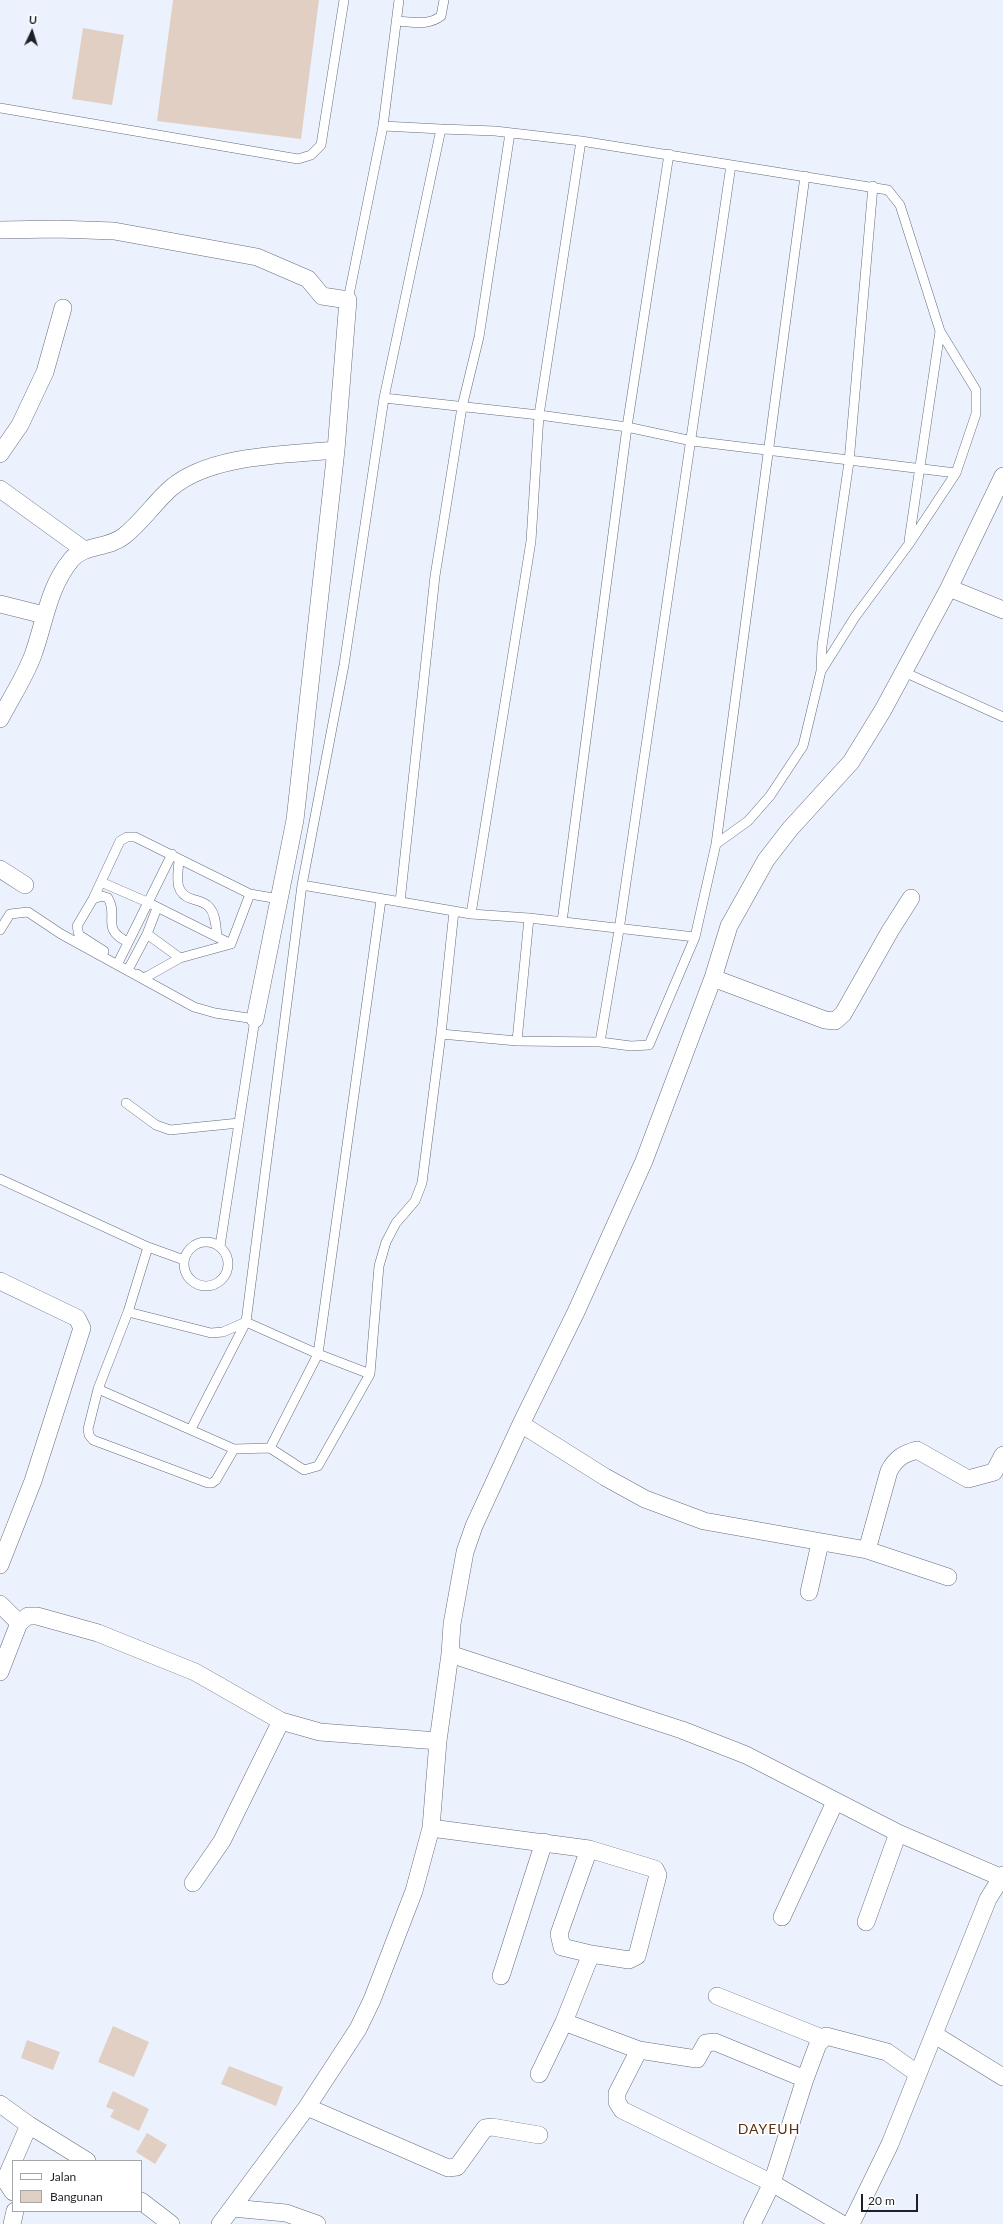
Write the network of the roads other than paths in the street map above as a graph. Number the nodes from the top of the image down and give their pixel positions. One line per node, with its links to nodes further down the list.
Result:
1 (344, 0): 5 (lane)
2 (400, 0): 4 (lane)
3 (444, 0): 4 (lane)
4 (397, 21): 6 (lane)
5 (0, 108)
6 (383, 126): 7 (lane); 15 (lane)
7 (441, 129): 8 (lane); 18 (lane)
8 (510, 133): 9 (lane); 19 (lane)
9 (581, 141): 10 (lane); 20 (lane)
10 (669, 154): 11 (lane); 21 (lane)
11 (731, 165): 12 (lane); 22 (lane)
12 (805, 176): 13 (lane); 24 (lane)
13 (873, 186): 17 (lane); 26 (lane)
14 (0, 230): 15 (street)
15 (348, 300): 23 (street)
16 (63, 308): 25 (street)
17 (940, 331): 27 (lane); 28 (lane)
18 (384, 398): 19 (lane); 46 (lane)
19 (462, 407): 20 (lane); 53 (lane)
20 (540, 415): 21 (lane); 56 (lane)
21 (627, 427): 22 (lane); 58 (lane)
22 (692, 441): 24 (lane); 60 (lane)
23 (336, 450): 32 (street); 50 (street)
24 (770, 450): 26 (lane); 41 (lane)
25 (0, 454)
26 (848, 462): 27 (lane); 37 (lane)
27 (919, 469): 28 (lane); 31 (lane)
28 (956, 473): 31 (lane)
29 (1003, 476): 33 (street)
30 (0, 489): 32 (street)
31 (909, 544): 37 (lane)
32 (83, 549): 36 (street)
33 (949, 588): 35 (street); 38 (street)
34 (0, 604): 36 (street)
35 (1003, 610)
36 (44, 615): 40 (street)
37 (821, 672): 41 (lane)
38 (904, 672): 39 (lane); 69 (street)
39 (1003, 717)
40 (0, 719)
41 (716, 844): 63 (lane)
42 (176, 857): 44 (lane); 47 (lane); 52 (lane); 62 (lane)
43 (0, 869): 45 (street)
44 (101, 882): 49 (lane); 52 (lane)
45 (25, 885)
46 (302, 886): 51 (lane); 82 (lane)
47 (250, 894): 50 (lane); 65 (lane)
48 (912, 898): 69 (street)
49 (93, 899): 64 (lane); 67 (lane)
50 (279, 899): 70 (street)
51 (381, 900): 53 (lane); 83 (lane)
52 (147, 902): 54 (lane); 64 (lane)
53 (400, 902): 55 (lane)
54 (157, 908): 61 (lane); 62 (lane)
55 (454, 911): 56 (lane); 71 (lane)
56 (471, 914): 57 (lane)
57 (529, 918): 58 (lane); 72 (lane)
58 (562, 922): 60 (lane)
59 (0, 930): 70 (lane)
60 (619, 930): 63 (lane); 73 (lane)
61 (147, 934): 66 (lane); 68 (lane)
62 (217, 937): 65 (lane)
63 (695, 937): 73 (lane)
64 (128, 942): 67 (lane)
65 (231, 944): 66 (lane)
66 (180, 958): 68 (lane)
67 (118, 961): 68 (lane)
68 (129, 968)
69 (713, 978): 86 (street)
70 (255, 1019): 75 (lane)
71 (441, 1034): 72 (lane); 84 (lane)
72 (517, 1041): 73 (lane)
73 (600, 1042)
74 (126, 1103): 75 (lane)
75 (239, 1123): 77 (lane)
76 (0, 1179): 78 (lane)
77 (220, 1246): 79 (lane); 79 (lane)
78 (148, 1247): 79 (lane); 81 (lane)
79 (184, 1260)
80 (0, 1281): 93 (street)
81 (128, 1312): 82 (lane); 85 (lane)
82 (246, 1322): 83 (lane); 87 (lane)
83 (318, 1354): 84 (lane); 88 (lane)
84 (370, 1374): 88 (lane)
85 (98, 1388): 87 (lane); 89 (lane)
86 (521, 1424): 91 (street); 98 (street)
87 (191, 1429): 89 (lane)
88 (270, 1448): 89 (lane)
89 (234, 1449)
90 (1003, 1455): 92 (street)
91 (820, 1542): 92 (street); 95 (street)
92 (867, 1550): 94 (street)
93 (0, 1565)
94 (948, 1577)
95 (809, 1592)
96 (0, 1604): 97 (street)
97 (19, 1623): 99 (street); 100 (street)
98 (450, 1654): 101 (street); 102 (street)
99 (0, 1672)
100 (281, 1721): 101 (street); 108 (street)
101 (438, 1741): 103 (street)
102 (835, 1802): 104 (street); 109 (street)
103 (431, 1828): 105 (street); 123 (street)
104 (898, 1833): 107 (street); 110 (street)
105 (544, 1842): 106 (street); 112 (street)
106 (589, 1849): 111 (street); 111 (street)
107 (1002, 1876): 115 (street)
108 (193, 1883)
109 (782, 1917)
110 (866, 1922)
111 (591, 1954): 114 (street)
112 (500, 1976)
113 (717, 1996): 116 (street)
114 (564, 2022): 117 (street); 118 (street)
115 (934, 2035): 119 (street); 120 (street)
116 (822, 2038): 119 (street); 121 (street)
117 (639, 2050): 121 (street); 129 (street)
118 (540, 2074)
119 (918, 2074): 140 (street)
120 (1003, 2077)
121 (805, 2080): 129 (street)
122 (0, 2104): 124 (street)
123 (307, 2107): 125 (street); 132 (street)
124 (29, 2125): 126 (street); 127 (street)
125 (539, 2135)
126 (14, 2160)
127 (85, 2160)
128 (12, 2164): 130 (street)
129 (772, 2183): 138 (street); 139 (street)
130 (12, 2190)
131 (142, 2202): 135 (street)
132 (232, 2208): 136 (street); 137 (street)
133 (15, 2212): 134 (street)
134 (12, 2224)
135 (171, 2224)
136 (220, 2224)
137 (317, 2224)
138 (752, 2224)
139 (842, 2224)
140 (851, 2224)

